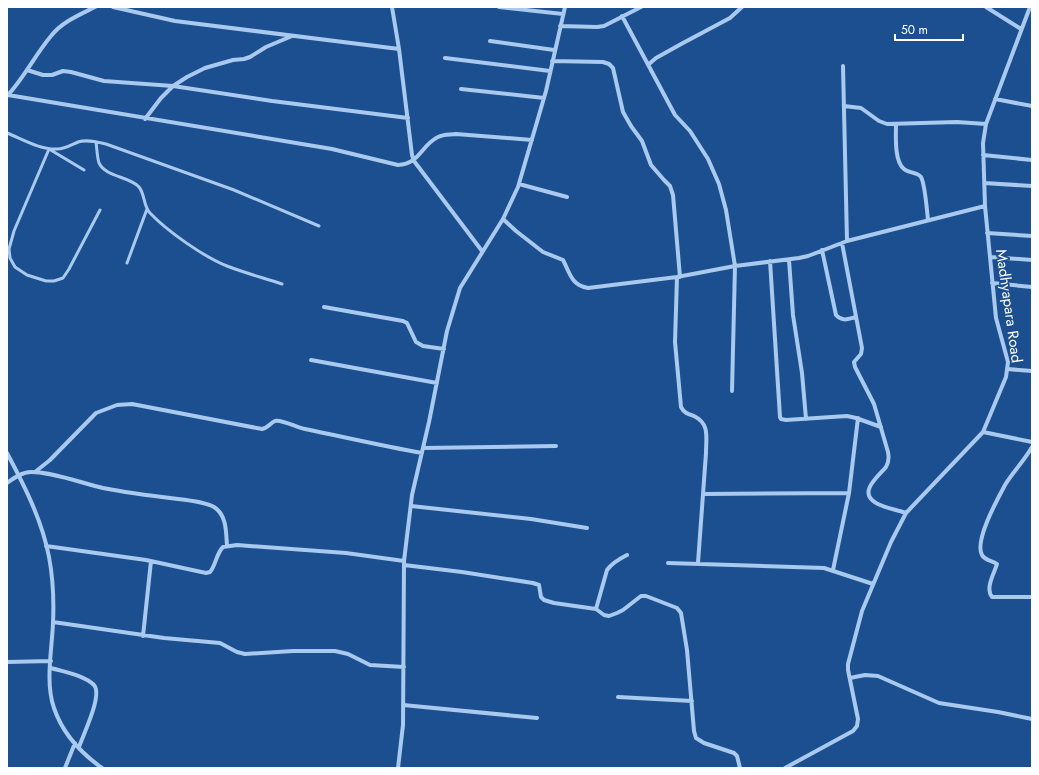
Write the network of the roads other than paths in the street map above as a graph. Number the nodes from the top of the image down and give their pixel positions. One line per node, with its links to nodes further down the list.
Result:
1 (95, 7): 22 (street)
2 (113, 7): 14 (street)
3 (392, 7): 16 (street)
4 (499, 7): 10 (street)
5 (565, 7): 10 (street)
6 (641, 7): 11 (street)
7 (742, 7): 20 (street)
8 (986, 7): 13 (street)
9 (1030, 7): 13 (street, Madhyapara Road)
10 (563, 14): 12 (street)
11 (622, 16): 12 (street); 20 (street)
12 (560, 26): 17 (street)
13 (1021, 29): 28 (street, Madhyapara Road)
14 (292, 36): 16 (street); 24 (street)
15 (490, 41): 17 (street)
16 (399, 49): 31 (street)
17 (554, 50): 19 (street)
18 (445, 58): 23 (street)
19 (552, 62): 23 (street); 64 (street)
20 (649, 64): 63 (street)
21 (843, 66): 29 (street)
22 (27, 70): 24 (street); 26 (street)
23 (550, 71): 27 (street)
24 (173, 86): 31 (street); 32 (street)
25 (461, 89): 27 (street)
26 (7, 96): 32 (street)
27 (544, 98): 36 (street)
28 (996, 99): 30 (street); 34 (street, Madhyapara Road)
29 (844, 106): 33 (street); 55 (street)
30 (1032, 106)
31 (408, 118): 41 (street)
32 (145, 119): 41 (street)
33 (896, 124): 34 (street); 51 (street)
34 (986, 124): 39 (street, Madhyapara Road)
35 (7, 133): 38 (lane)
36 (532, 140): 41 (street); 44 (street)
37 (96, 142): 38 (lane); 49 (lane); 52 (lane)
38 (49, 149): 42 (lane); 48 (lane)
39 (984, 155): 40 (street); 43 (street, Madhyapara Road)
40 (1032, 160)
41 (414, 161): 57 (street)
42 (84, 170)
43 (984, 183): 45 (street); 47 (street, Madhyapara Road)
44 (519, 184): 46 (street); 50 (street)
45 (1032, 186)
46 (567, 197)
47 (985, 206): 51 (street); 53 (street, Madhyapara Road)
48 (100, 210)
49 (147, 210): 62 (lane); 66 (lane)
50 (503, 219): 57 (street); 64 (street)
51 (928, 220): 55 (street)
52 (319, 226)
53 (987, 233): 54 (street); 58 (street, Madhyapara Road)
54 (1032, 236)
55 (845, 242): 56 (street); 69 (street)
56 (822, 250): 59 (street); 69 (street)
57 (482, 251): 70 (street)
58 (990, 257): 60 (street); 65 (street, Madhyapara Road)
59 (789, 260): 61 (street); 77 (street)
60 (1032, 260)
61 (770, 261): 63 (street); 77 (street)
62 (126, 263)
63 (735, 266): 64 (street); 75 (street)
64 (678, 277): 90 (street)
65 (992, 283): 67 (street); 72 (street, Madhyapara Road)
66 (282, 284)
67 (1032, 287)
68 (324, 307): 70 (street)
69 (856, 317): 78 (street)
70 (444, 349): 74 (street)
71 (311, 360): 74 (street)
72 (1007, 370): 73 (street); 79 (street, Madhyapara Road)
73 (1032, 371)
74 (437, 383): 83 (street)
75 (732, 391)
76 (858, 418): 77 (street); 78 (street); 89 (street)
77 (806, 419)
78 (881, 427): 92 (street)
79 (983, 432): 80 (street); 92 (street, Madhyapara Road)
80 (1032, 442)
81 (556, 446): 83 (street)
82 (1032, 447): 103 (street)
83 (423, 448): 85 (street)
84 (7, 453): 87 (street)
85 (422, 453): 86 (street); 91 (street)
86 (35, 472): 87 (street); 95 (street)
87 (19, 476): 88 (street); 94 (street)
88 (7, 483)
89 (849, 493): 90 (street); 101 (street)
90 (703, 494): 100 (street)
91 (411, 506): 93 (street); 98 (street)
92 (906, 513): 102 (street, Madhyapara Road)
93 (587, 528)
94 (46, 546): 97 (street); 105 (street)
95 (227, 546): 97 (street); 98 (street)
96 (627, 555): 104 (street)
97 (151, 561): 106 (street)
98 (404, 563): 104 (street); 109 (street)
99 (668, 563): 100 (street)
100 (698, 563): 101 (street)
101 (833, 570): 102 (street)
102 (873, 584): 111 (street, Madhyapara Road)
103 (1032, 597)
104 (596, 609): 113 (street)
105 (53, 622): 106 (street); 107 (street)
106 (143, 636): 109 (street)
107 (51, 661): 108 (street); 110 (street)
108 (7, 662)
109 (404, 667): 114 (street)
110 (50, 668): 117 (street); 118 (street)
111 (850, 678): 116 (street); 123 (street, Madhyapara Road)
112 (618, 696): 113 (street)
113 (692, 701): 122 (street)
114 (403, 705): 115 (street); 121 (street)
115 (537, 718)
116 (1032, 720)
117 (75, 743): 118 (street); 119 (street)
118 (79, 747): 120 (street)
119 (65, 768)
120 (102, 768)
121 (398, 768)
122 (740, 768)
123 (785, 768)

